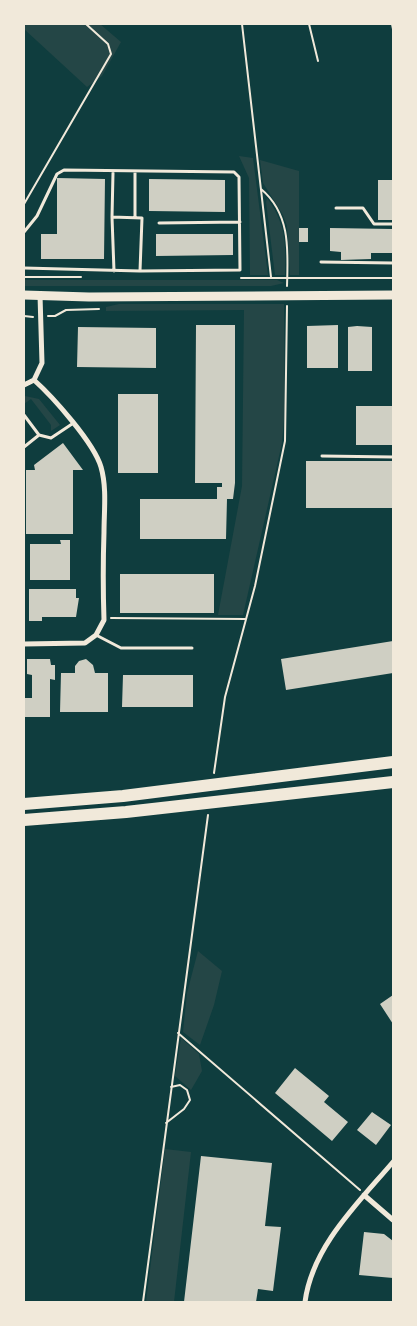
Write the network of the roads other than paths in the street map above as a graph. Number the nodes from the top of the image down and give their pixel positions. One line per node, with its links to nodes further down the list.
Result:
1 (114, 172): 2 (lane); 4 (lane); 9 (lane)
2 (135, 172): 5 (lane); 6 (lane)
3 (336, 208): 8 (lane)
4 (112, 217): 5 (lane); 13 (lane)
5 (135, 217): 14 (lane)
6 (240, 222): 7 (lane); 14 (lane)
7 (159, 223)
8 (393, 224)
9 (24, 232)
10 (321, 262): 11 (lane)
11 (393, 263)
12 (24, 268): 13 (lane)
13 (114, 270): 14 (lane)
14 (140, 271)
15 (24, 295): 16 (main road)
16 (40, 295): 17 (main road); 18 (street)
17 (393, 295)
18 (34, 380): 19 (street); 21 (street)
19 (24, 385)
20 (24, 415): 22 (lane)
21 (72, 424): 22 (lane); 26 (street)
22 (39, 435): 23 (lane)
23 (24, 446)
24 (322, 456): 25 (lane)
25 (393, 457)
26 (96, 635): 27 (street); 28 (lane)
27 (24, 644)
28 (192, 648)
29 (393, 762): 31 (highway)
30 (393, 782): 32 (highway)
31 (24, 804)
32 (24, 820)
33 (393, 1162): 34 (street)
34 (364, 1195): 35 (street); 36 (street)
35 (393, 1220)
36 (304, 1302)

